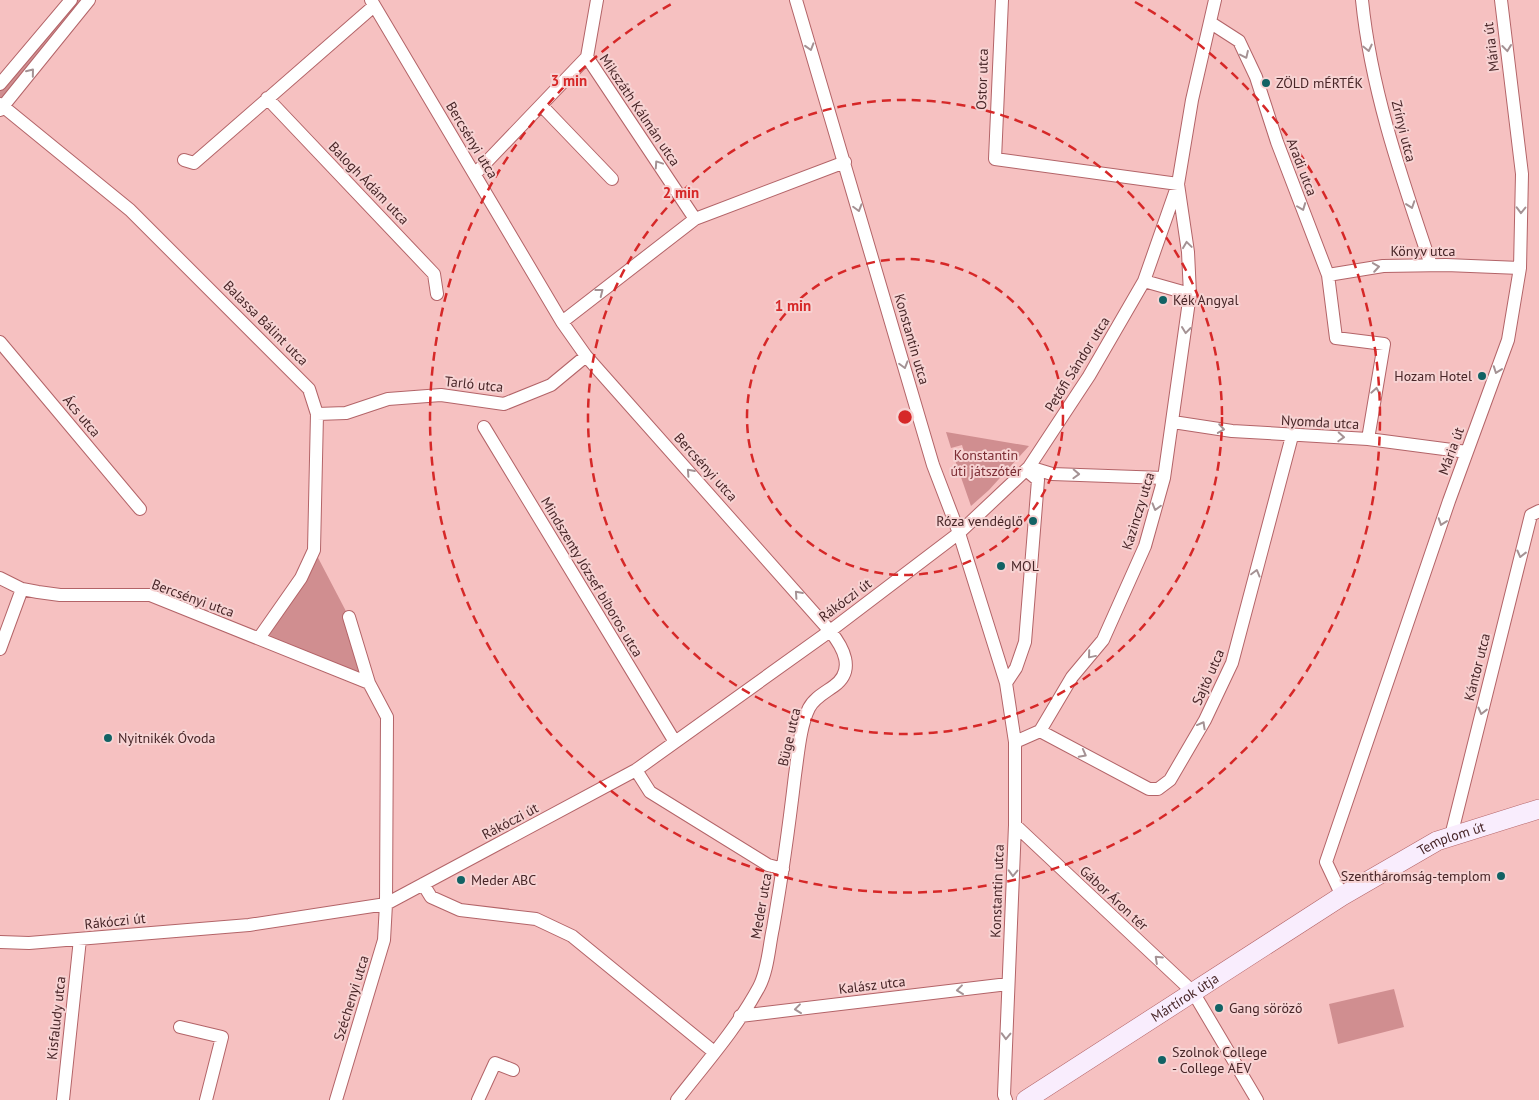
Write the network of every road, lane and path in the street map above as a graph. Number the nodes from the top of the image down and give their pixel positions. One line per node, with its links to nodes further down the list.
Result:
1 (71, 0): 12 (street)
2 (90, 0): 15 (street, one-way to 2)
3 (597, 0): 11 (street, Mikszáth Kálmán utca)
4 (796, 0): 17 (street, Konstantin utca, one-way to 17)
5 (1002, 0): 20 (street, Ostor utca)
6 (1215, 0): 10 (street, Petőfi Sándor utca)
7 (1362, 0): 22 (street, Zrínyi utca, one-way to 22)
8 (1501, 0): 23 (street, Mária út, one-way to 23)
9 (373, 3): 13 (street); 18 (street, Bercsényi utca)
10 (1211, 22): 20 (street, Petőfi Sándor utca); 24 (street, Aradi utca, one-way to 24)
11 (587, 57): 14 (street); 21 (street, Mikszáth Kálmán utca, one-way to 11)
12 (0, 84)
13 (267, 98): 16 (street); 26 (street, Balogh Ádám utca)
14 (542, 105): 18 (street); 19 (street)
15 (1, 107): 31 (street, Balassa Bálint utca)
16 (184, 160)
17 (845, 162): 21 (street); 41 (street, Konstantin utca, one-way to 41)
18 (475, 174): 28 (street, Bercsényi utca)
19 (612, 179)
20 (1178, 184): 25 (street, Petőfi Sándor utca); 27 (street, Petőfi Sándor utca, one-way to 20)
21 (695, 219): 28 (street, one-way to 21)
22 (1431, 265): 23 (street, Könyv utca); 24 (street, Könyv utca, one-way to 22)
23 (1520, 268): 36 (street, Mária út, one-way to 36)
24 (1328, 275): 35 (street, Aradi utca, one-way to 24)
25 (1144, 281): 27 (street); 37 (street, Petőfi Sándor utca)
26 (437, 294)
27 (1190, 294): 32 (street, Kazinczy utca, one-way to 32)
28 (562, 322): 30 (street, Bercsényi utca)
29 (0, 342): 39 (street, Ács utca)
30 (586, 356): 31 (street, Tarló utca); 45 (street, Bercsényi utca, one-way to 30)
31 (317, 414): 46 (street, Balassa Bálint utca)
32 (1173, 422): 34 (street, Nyomda utca, one-way to 34); 38 (street, Kazinczy utca)
33 (484, 427): 51 (street, Mindszenty József bíboros utca)
34 (1292, 436): 35 (street, Nyomda utca, one-way to 35); 50 (street, Sajtó utca, one-way to 34)
35 (1368, 439): 36 (street, Nyomda utca)
36 (1467, 452): 59 (street, Mária út, one-way to 59)
37 (1027, 468): 38 (street, one-way to 38); 41 (street, Petőfi Sándor utca); 49 (street)
38 (1164, 478): 50 (street, Kazinczy utca, one-way to 50)
39 (140, 509)
40 (1539, 511): 56 (street, Kántor utca, one-way to 56)
41 (960, 533): 45 (street, Rákóczi út); 49 (street, Konstantin utca)
42 (0, 578): 43 (street, Bercsényi utca)
43 (22, 589): 46 (street, Bercsényi utca); 47 (street)
44 (349, 617): 48 (street)
45 (830, 630): 51 (street, Rákóczi út); 57 (street, Büge utca)
46 (259, 638): 48 (street, Bercsényi utca)
47 (0, 649)
48 (369, 683): 60 (street)
49 (1006, 683): 52 (street, Konstantin utca)
50 (1040, 732): 52 (street)
51 (674, 742): 53 (street, Rákóczi út)
52 (1015, 742): 55 (street, Konstantin utca)
53 (636, 770): 57 (street, Meder utca); 58 (street, Rákóczi út)
54 (1539, 809): 56 (street, Templom út)
55 (1015, 825): 63 (street, Konstantin utca, one-way to 63); 64 (street, Gábor Áron tér, one-way to 55)
56 (1450, 836): 59 (street, Templom út)
57 (783, 869): 65 (street, Meder utca)
58 (423, 884): 60 (street, Rákóczi út); 67 (street)
59 (1342, 896): 64 (street, Mártírok útja)
60 (386, 904): 61 (street, Rákóczi út); 71 (street, Széchenyi utca)
61 (80, 939): 62 (street, Rákóczi út); 69 (street, Kisfaludy utca)
62 (0, 942)
63 (1008, 984): 65 (street, Kalász utca, one-way to 65); 74 (street, Konstantin utca, one-way to 74)
64 (1193, 992): 75 (street, Mártírok útja); 76 (street, Gábor Áron tér)
65 (740, 1016): 67 (street, Meder utca)
66 (180, 1027): 70 (street)
67 (714, 1052): 73 (street, Meder utca)
68 (513, 1070): 72 (street)
69 (63, 1100)
70 (206, 1100)
71 (336, 1100)
72 (478, 1100)
73 (677, 1100)
74 (1006, 1100)
75 (1026, 1100)
76 (1258, 1100)

